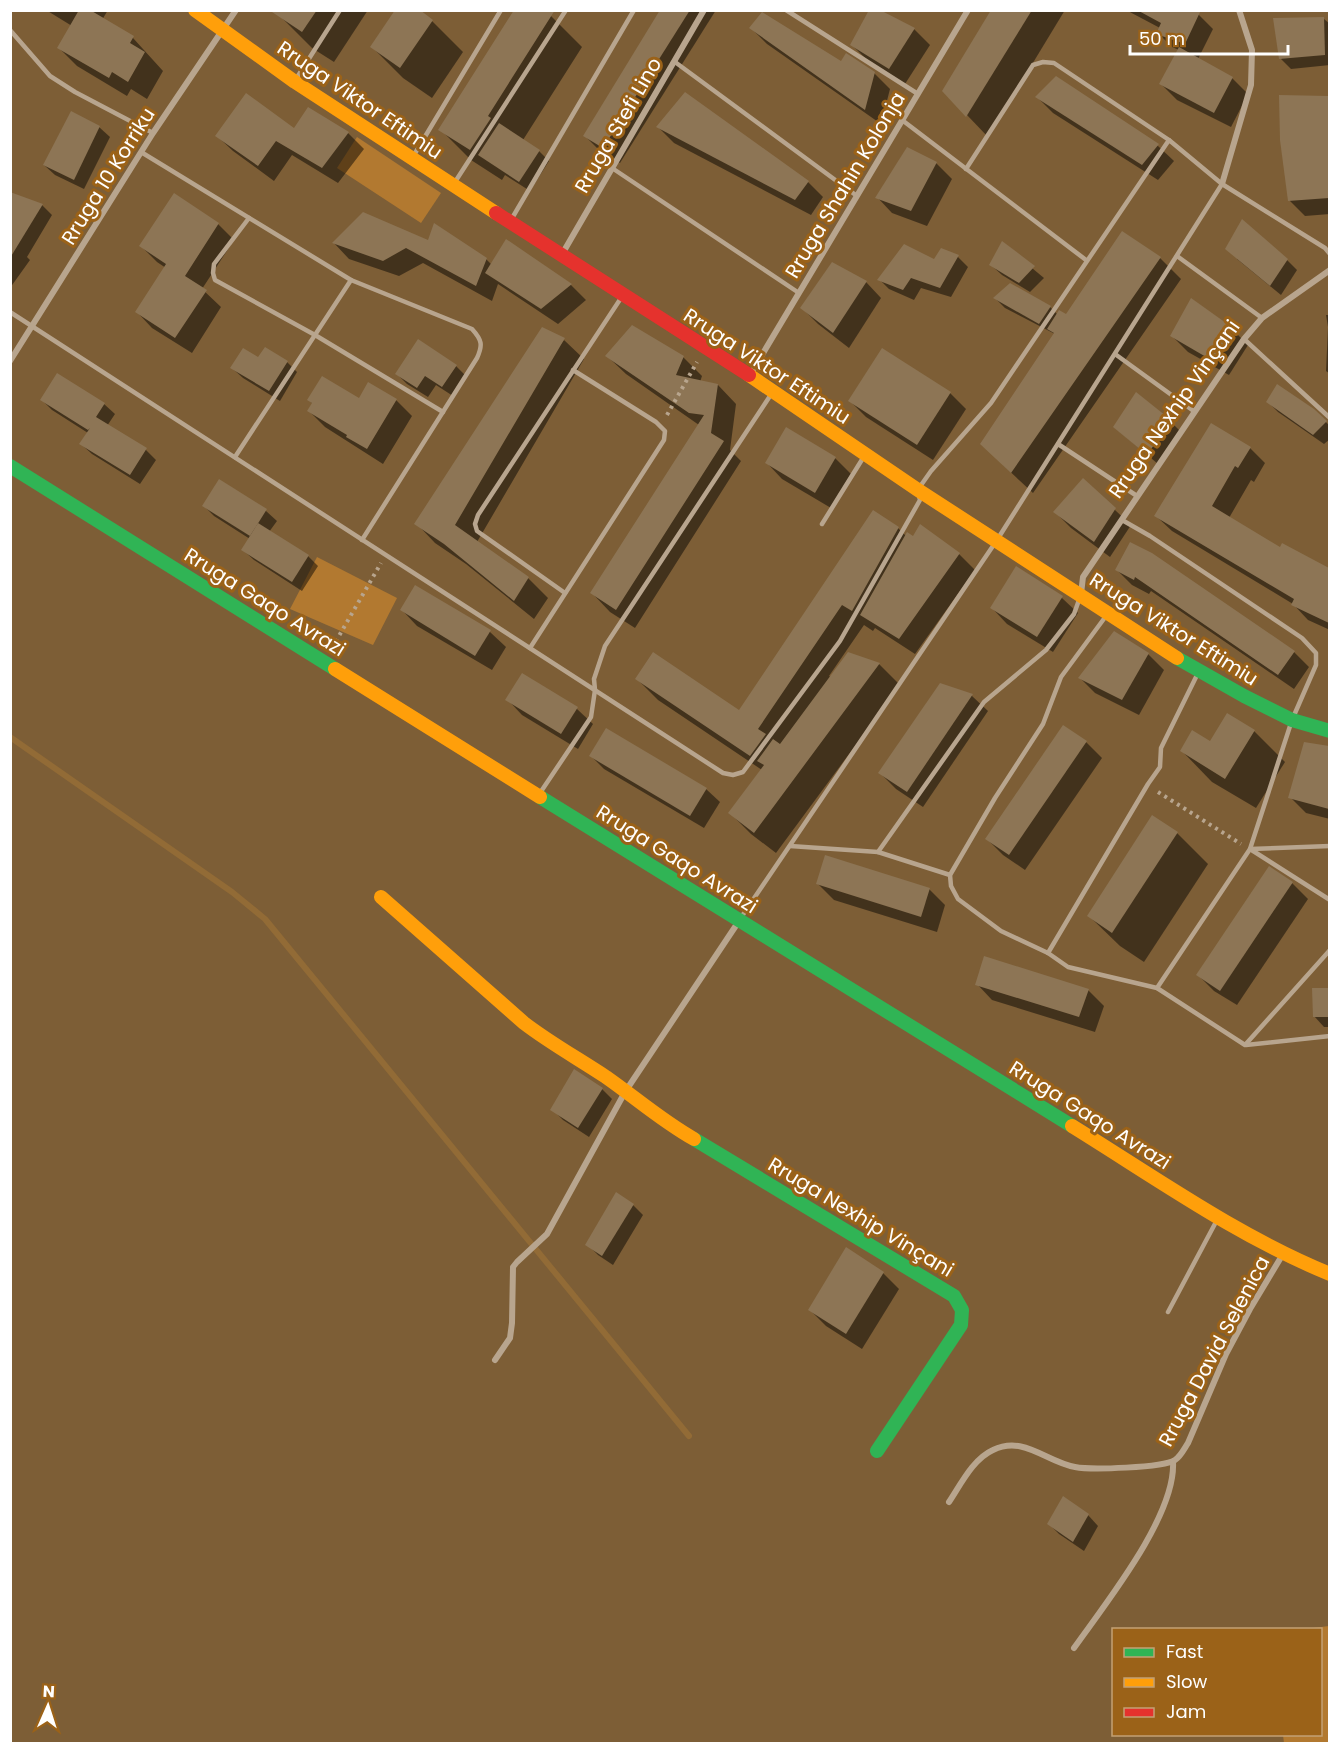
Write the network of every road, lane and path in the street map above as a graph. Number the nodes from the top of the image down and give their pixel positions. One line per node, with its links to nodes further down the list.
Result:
1 (195, 10): 12 (street, Rruga Viktor Eftimiu)
2 (236, 10): 12 (street, Rruga 10 Korriku)
3 (340, 10): 14 (lane)
4 (501, 10): 20 (lane)
5 (566, 10): 24 (lane)
6 (634, 10): 27 (lane)
7 (704, 10): 13 (street, Rruga Stefi Lino)
8 (786, 10): 15 (lane)
9 (968, 10): 15 (street, Rruga Shahin Kolonja)
10 (1239, 10): 23 (street)
11 (10, 30): 17 (lane)
12 (224, 30): 14 (street, Rruga Viktor Eftimiu); 17 (street, Rruga 10 Korriku)
13 (675, 62): 21 (street, Rruga Stefi Lino); 25 (lane)
14 (295, 82): 20 (street, Rruga Viktor Eftimiu)
15 (918, 94): 16 (street, Rruga Shahin Kolonja)
16 (902, 120): 22 (lane); 25 (street, Rruga Shahin Kolonja)
17 (153, 133): 19 (street, Rruga 10 Korriku)
18 (1168, 140): 22 (lane); 23 (lane); 32 (lane)
19 (141, 152): 26 (lane); 39 (street, Rruga 10 Korriku)
20 (412, 157): 24 (street, Rruga Viktor Eftimiu)
21 (612, 168): 30 (street, Rruga Stefi Lino); 35 (lane)
22 (966, 169): 32 (lane)
23 (1222, 184): 28 (lane); 31 (lane)
24 (453, 185): 27 (street, Rruga Viktor Eftimiu)
25 (857, 196): 35 (street, Rruga Shahin Kolonja)
26 (249, 218): 34 (lane); 40 (lane)
27 (510, 222): 30 (street, Rruga Viktor Eftimiu)
28 (1327, 246): 29 (lane)
29 (1329, 254)
30 (561, 256): 36 (street, Rruga Viktor Eftimiu)
31 (1177, 256): 38 (lane); 43 (lane)
32 (1086, 260): 56 (lane)
33 (1329, 270): 38 (street, Rruga Nexhip Vinçani)
34 (351, 280): 40 (lane); 48 (lane)
35 (799, 293): 46 (street, Rruga Shahin Kolonja)
36 (622, 295): 42 (street, Rruga Viktor Eftimiu); 45 (lane)
37 (10, 312): 39 (lane)
38 (1262, 318): 41 (street, Rruga Nexhip Vinçani)
39 (33, 327): 44 (street, Rruga 10 Korriku); 54 (lane)
40 (315, 335): 48 (lane); 54 (lane)
41 (1244, 339): 49 (street, Rruga Nexhip Vinçani); 50 (lane)
42 (705, 348): 46 (street, Rruga Viktor Eftimiu); 51 (path)
43 (1115, 354): 49 (lane); 52 (lane)
44 (10, 361)
45 (573, 370): 51 (lane); 63 (lane)
46 (750, 376): 47 (street, Rruga Viktor Eftimiu)
47 (773, 392): 53 (street, Rruga Viktor Eftimiu); 69 (lane)
48 (443, 412): 60 (lane)
49 (1195, 412): 57 (street, Rruga Nexhip Vinçani)
50 (1329, 418)
51 (660, 426): 63 (lane)
52 (1058, 444): 57 (lane); 61 (lane)
53 (866, 454): 56 (street, Rruga Viktor Eftimiu); 59 (lane)
54 (235, 457): 60 (lane)
55 (10, 466): 73 (street, Rruga Gaqo Avrazi)
56 (918, 490): 61 (street, Rruga Viktor Eftimiu); 69 (lane)
57 (1137, 496): 58 (street, Rruga Nexhip Vinçani)
58 (1122, 520): 64 (street, Rruga Nexhip Vinçani); 70 (lane)
59 (822, 524)
60 (362, 540): 62 (lane)
61 (997, 540): 64 (street, Rruga Viktor Eftimiu); 74 (lane)
62 (386, 555): 66 (lane); 67 (path)
63 (565, 593): 66 (lane)
64 (1081, 595): 65 (street, Rruga Viktor Eftimiu); 77 (lane)
65 (1108, 614): 68 (street, Rruga Viktor Eftimiu); 78 (lane)
66 (530, 648): 69 (lane)
67 (330, 650)
68 (1199, 671): 70 (street, Rruga Viktor Eftimiu); 72 (lane)
69 (595, 690): 73 (lane)
70 (1292, 720): 71 (street, Rruga Viktor Eftimiu); 76 (lane)
71 (1329, 731)
72 (1148, 784): 76 (path); 83 (lane)
73 (538, 795): 81 (street, Rruga Gaqo Avrazi)
74 (790, 846): 77 (lane); 81 (lane)
75 (1329, 846): 76 (lane)
76 (1250, 849): 80 (lane); 84 (lane)
77 (878, 852): 78 (lane)
78 (950, 875): 83 (lane)
79 (381, 897): 87 (street, Rruga Nexhip Vinçani)
80 (1329, 900)
81 (739, 921): 87 (street); 88 (street, Rruga Gaqo Avrazi)
82 (1329, 950): 86 (lane)
83 (1048, 952): 84 (lane)
84 (1157, 988): 86 (lane)
85 (1329, 1036): 86 (lane)
86 (1245, 1045)
87 (625, 1092): 92 (street); 93 (street, Rruga Nexhip Vinçani)
88 (1219, 1217): 89 (street, Rruga Gaqo Avrazi); 91 (lane)
89 (1283, 1254): 90 (street, Rruga Gaqo Avrazi); 94 (street, Rruga David Selenica)
90 (1329, 1274)
91 (1168, 1312)
92 (495, 1360)
93 (877, 1451)
94 (1173, 1462): 95 (street, Rruga David Selenica); 96 (street, Rruga David Selenica)
95 (949, 1502)
96 (1074, 1648)

